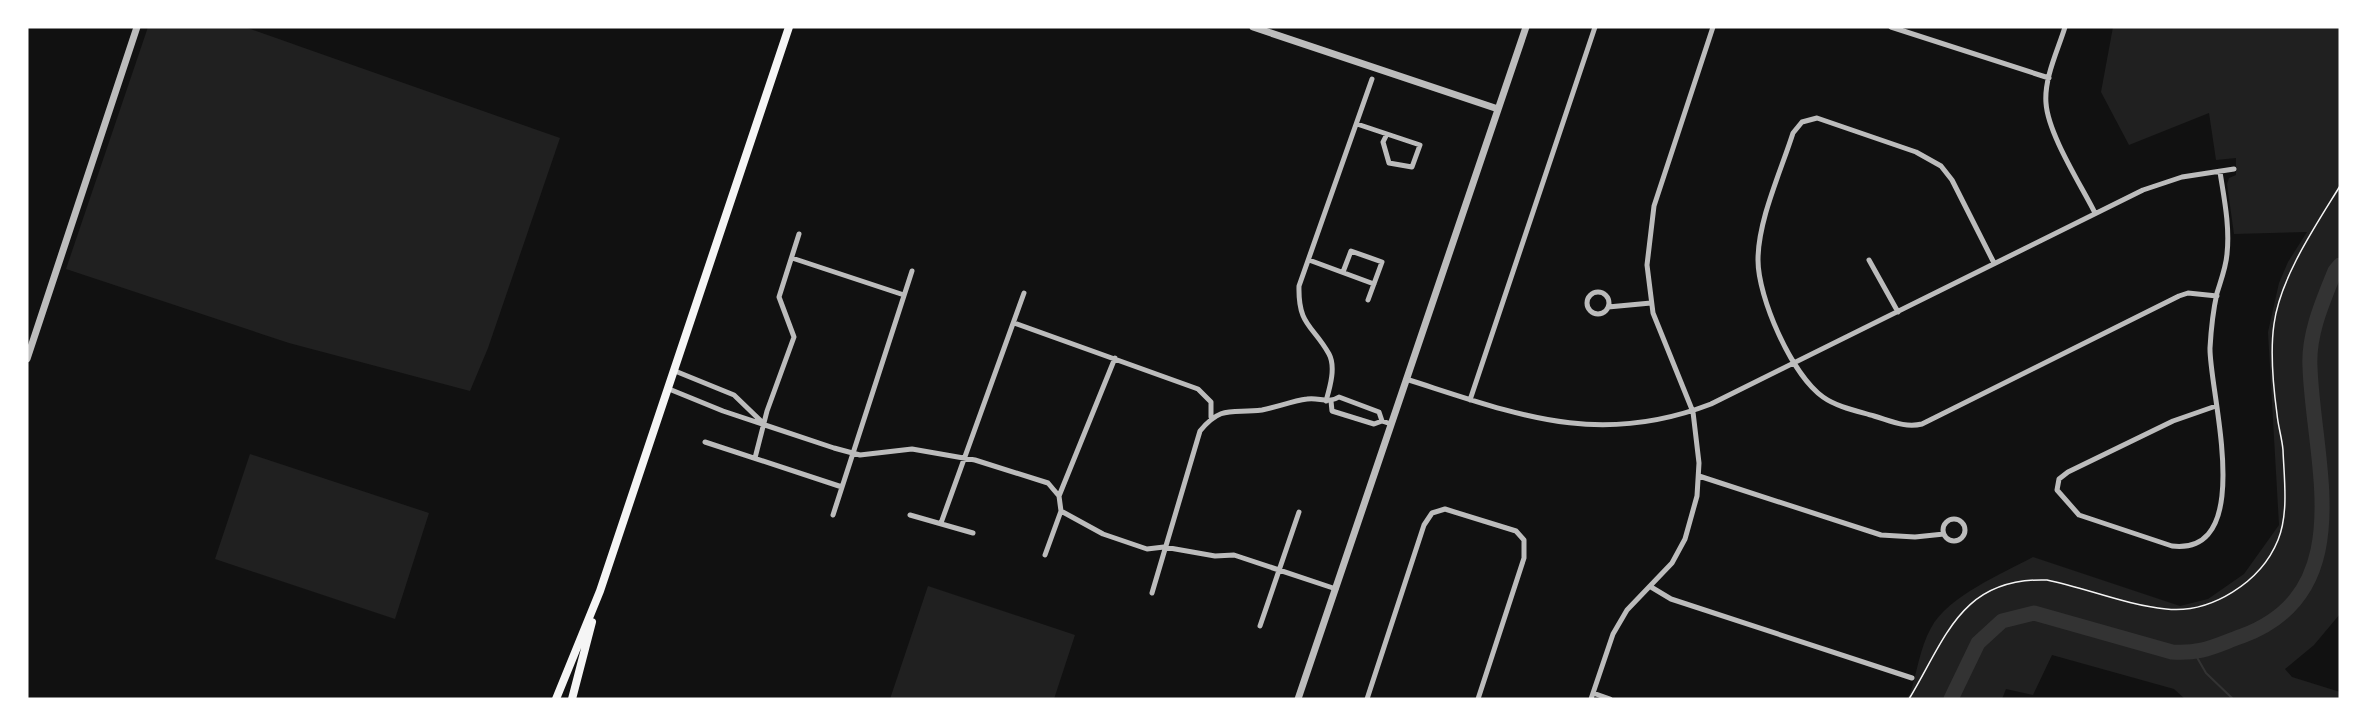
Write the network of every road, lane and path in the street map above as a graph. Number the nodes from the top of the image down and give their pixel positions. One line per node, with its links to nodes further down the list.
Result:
1 (137, 27): 34 (street)
2 (789, 27): 37 (main road)
3 (1254, 27): 11 (street)
4 (1526, 27): 11 (street)
5 (1595, 27): 40 (street)
6 (1713, 27): 30 (street)
7 (1891, 27): 9 (street)
8 (2065, 27): 9 (street)
9 (2049, 78): 17 (street)
10 (1372, 80): 12 (street)
11 (1498, 109): 38 (street)
12 (1357, 123): 13 (street); 20 (street)
13 (1387, 134): 13 (street)
14 (2234, 169): 15 (street)
15 (2220, 172): 17 (street); 28 (street)
16 (2340, 186): 78 (path)
17 (2095, 213): 22 (street)
18 (799, 234): 19 (street)
19 (792, 258): 27 (street); 47 (street)
20 (1309, 260): 24 (street); 41 (street)
21 (1869, 260): 32 (street)
22 (1994, 263): 32 (street); 36 (street)
23 (912, 271): 27 (street)
24 (1343, 272): 25 (street); 25 (street)
25 (1374, 284): 29 (street)
26 (1024, 293): 33 (street)
27 (904, 295): 49 (street)
28 (2217, 296): 36 (street); 42 (street)
29 (1368, 300)
30 (1651, 303): 31 (street); 43 (street)
31 (1608, 307): 31 (street)
32 (1898, 312): 36 (street)
33 (1014, 323): 35 (street); 51 (street)
34 (27, 358)
35 (1115, 358): 44 (street); 54 (street)
36 (1796, 364): 43 (street)
37 (675, 371): 39 (main road); 47 (street)
38 (1407, 379): 40 (street); 46 (street)
39 (669, 389): 47 (street); 67 (main road)
40 (1470, 400): 43 (street)
41 (1329, 401): 44 (street); 45 (street); 45 (street)
42 (2216, 406): 42 (street)
43 (1693, 412): 52 (street)
44 (1211, 417): 62 (street)
45 (1382, 421): 46 (street)
46 (1390, 424): 66 (street)
47 (765, 425): 49 (street); 50 (street)
48 (705, 442): 50 (street)
49 (853, 453): 51 (street); 53 (street)
50 (755, 458): 53 (street)
51 (963, 458): 54 (street); 59 (street)
52 (1699, 476): 61 (street); 65 (street)
53 (842, 487): 57 (street)
54 (1059, 496): 55 (street)
55 (1061, 511): 62 (street); 63 (street)
56 (1299, 512): 64 (street)
57 (833, 515)
58 (910, 515): 59 (street)
59 (941, 523): 60 (street)
60 (973, 533)
61 (1944, 534): 61 (street)
62 (1164, 547): 64 (street); 68 (street)
63 (1045, 555)
64 (1279, 570): 66 (street); 69 (street)
65 (1651, 587): 70 (street); 71 (street)
66 (1335, 589): 74 (street)
67 (600, 591): 72 (main road); 73 (main road)
68 (1152, 593)
69 (1260, 626)
70 (1912, 678)
71 (1592, 696): 77 (street)
72 (556, 699)
73 (572, 699)
74 (1298, 699)
75 (1367, 699): 76 (street)
76 (1478, 699)
77 (1610, 699)
78 (1909, 699)

